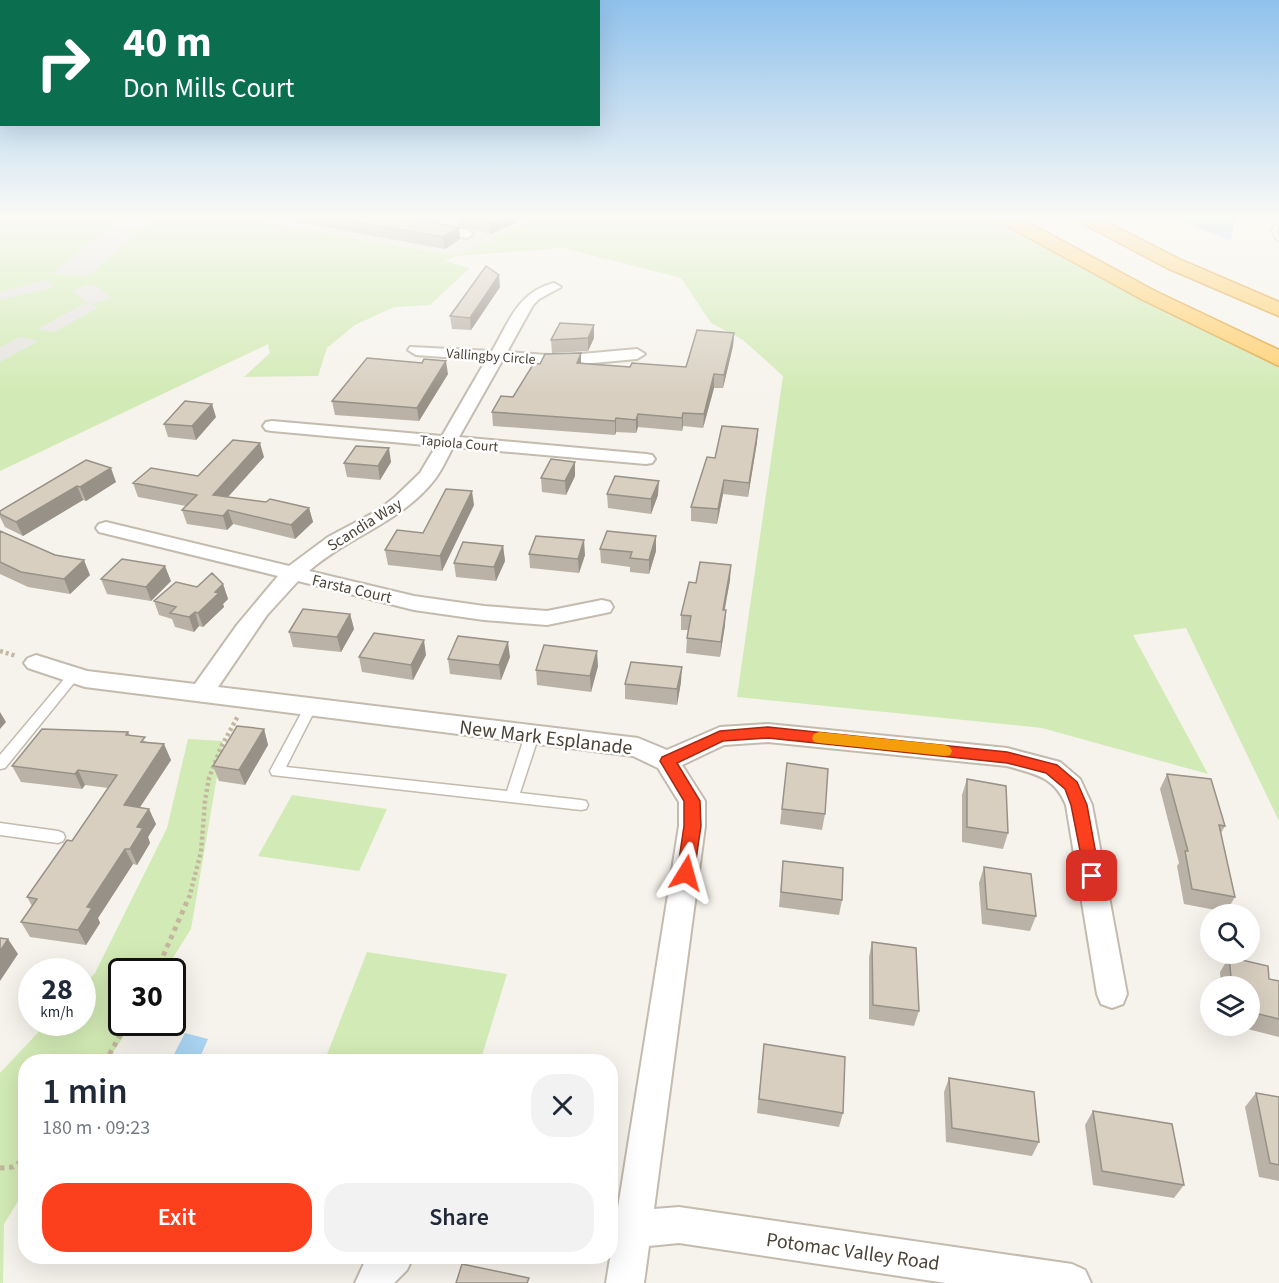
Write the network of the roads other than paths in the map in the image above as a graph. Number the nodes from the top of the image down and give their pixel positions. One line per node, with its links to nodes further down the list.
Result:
1 (1112, 276): 12 (highway)
2 (1153, 276): 8 (highway)
3 (1201, 276): 7 (highway)
4 (1244, 276): 6 (highway)
5 (554, 287): 11 (street, Scandia Way)
6 (1279, 293)
7 (1279, 310)
8 (1239, 318)
9 (417, 350): 11 (street, Vallingby Circle)
10 (637, 354): 11 (street, Vallingby Circle)
11 (497, 356): 14 (street, Scandia Way)
12 (1279, 359)
13 (272, 426): 14 (street, Tapiola Court)
14 (448, 442): 15 (street, Tapiola Court); 17 (street, Scandia Way)
15 (646, 459)
16 (106, 528): 17 (street, Farsta Court)
17 (293, 574): 18 (street, Farsta Court); 21 (street, Scandia Way)
18 (602, 607)
19 (36, 663): 20 (street, New Mark Esplanade)
20 (74, 675): 21 (street, New Mark Esplanade); 25 (lane)
21 (201, 694): 22 (street, New Mark Esplanade)
22 (310, 708): 23 (street, New Mark Esplanade); 26 (lane)
23 (532, 735): 24 (street, New Mark Esplanade); 26 (lane)
24 (667, 761): 30 (street); 31 (street)
25 (0, 764)
26 (512, 797): 27 (lane)
27 (581, 805)
28 (0, 829): 29 (lane)
29 (58, 837)
30 (1112, 993)
31 (622, 1232): 34 (street); 35 (street, Potomac Valley Road)
32 (386, 1264): 33 (street)
33 (374, 1283)
34 (625, 1283)
35 (1072, 1283)

